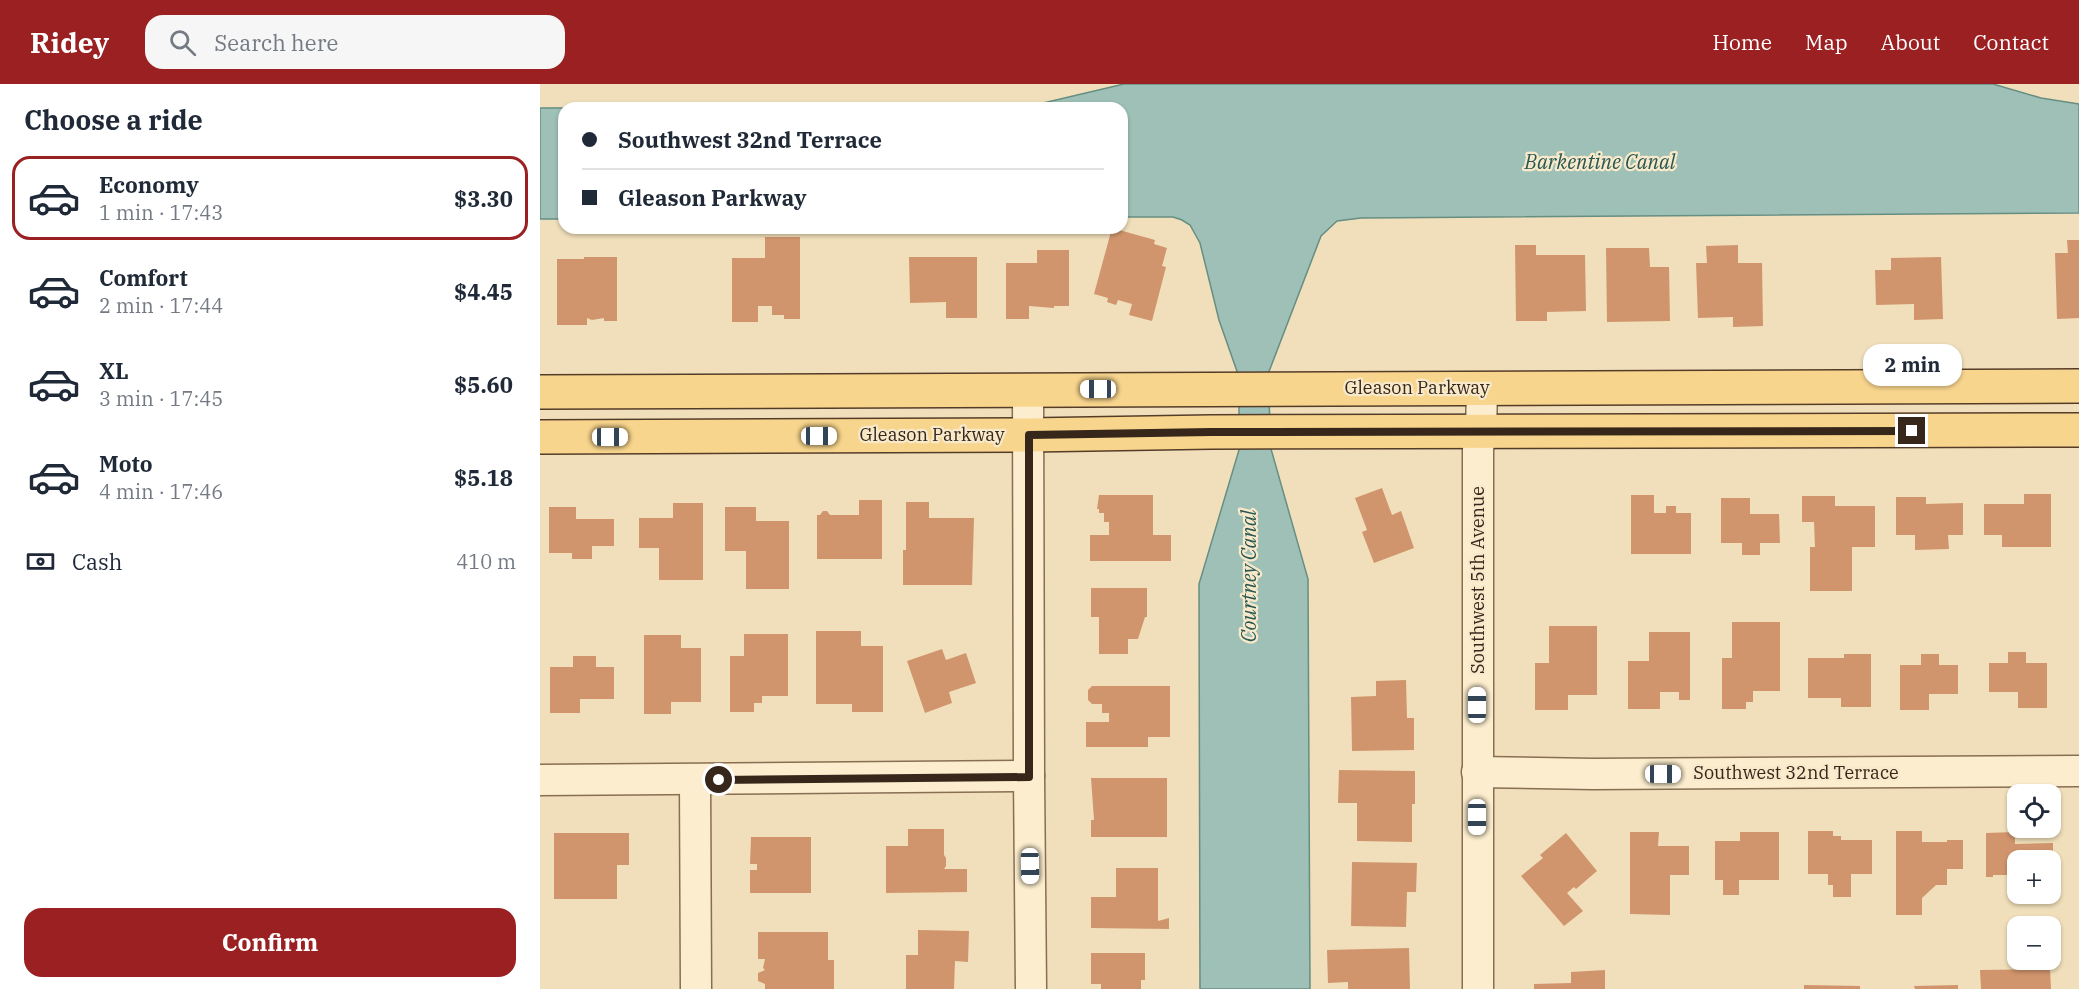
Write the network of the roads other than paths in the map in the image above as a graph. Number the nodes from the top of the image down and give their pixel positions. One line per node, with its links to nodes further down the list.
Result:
1 (2079, 386): 2 (main road, Gleason Parkway)
2 (1482, 388): 3 (main road, Gleason Parkway); 6 (street, Southwest 5th Avenue)
3 (1028, 390): 4 (main road, Gleason Parkway); 7 (street)
4 (540, 392)
5 (2079, 430): 6 (main road, Gleason Parkway)
6 (1481, 433): 7 (main road, Gleason Parkway); 10 (street, Southwest 5th Avenue)
7 (1029, 435): 8 (main road, Gleason Parkway); 11 (street)
8 (540, 437)
9 (2079, 771): 10 (street, Southwest 32nd Terrace)
10 (1477, 772): 16 (street, Southwest 5th Avenue)
11 (1029, 777): 13 (street); 15 (street)
12 (540, 780): 13 (street)
13 (695, 780): 14 (street)
14 (696, 989)
15 (1031, 989)
16 (1478, 989)

